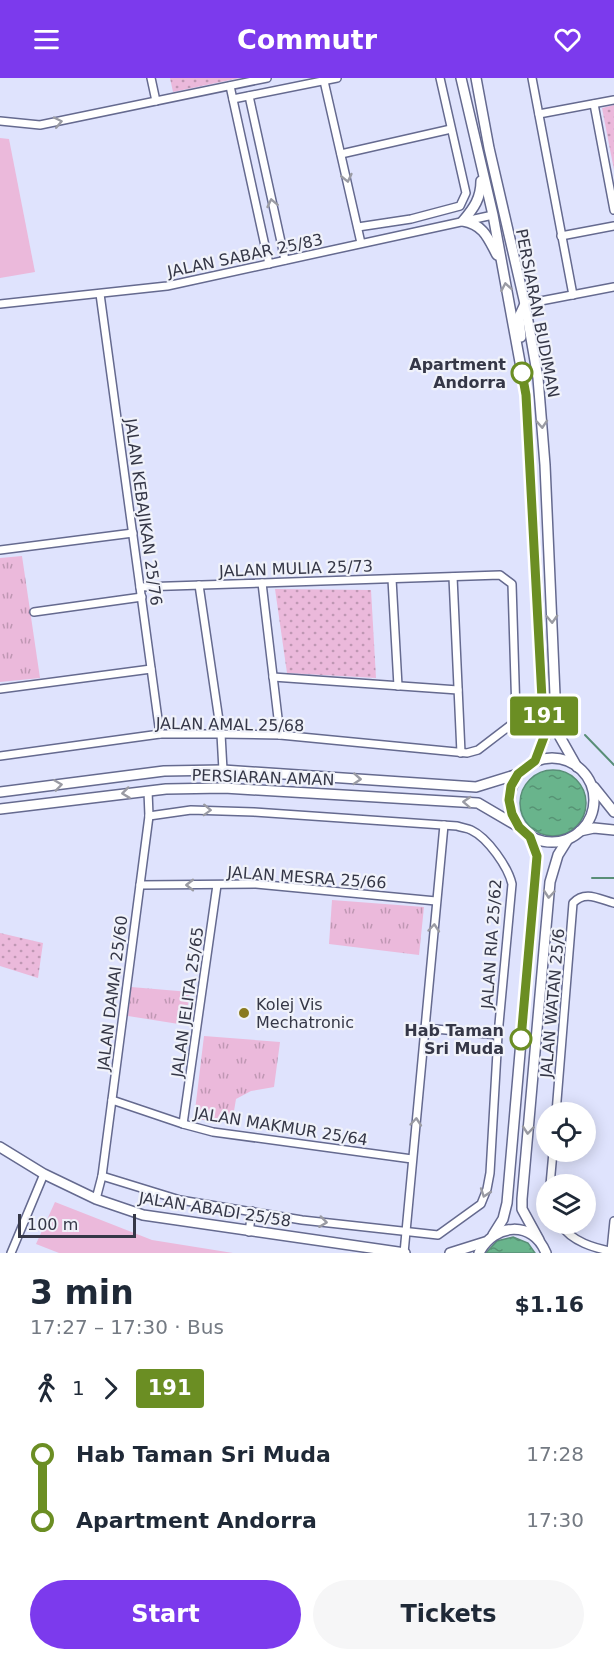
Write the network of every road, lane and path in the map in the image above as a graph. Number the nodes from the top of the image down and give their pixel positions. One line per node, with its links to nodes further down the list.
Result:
1 (151, 78): 13 (street)
2 (267, 78): 9 (street)
3 (337, 78): 8 (street)
4 (440, 78): 17 (street)
5 (461, 78): 20 (main road, PERSIARAN BUDIMAN)
6 (476, 78): 18 (main road, PERSIARAN BUDIMAN)
7 (532, 78): 15 (street)
8 (324, 81): 10 (street); 19 (street)
9 (230, 86): 11 (street); 13 (street)
10 (249, 96): 11 (street); 28 (street, one-way to 10)
11 (233, 99): 29 (street)
12 (614, 100): 14 (street)
13 (156, 101): 16 (street, one-way to 13)
14 (594, 104): 15 (street); 21 (street)
15 (539, 114): 26 (street)
16 (0, 121)
17 (451, 129): 19 (street); 25 (street)
18 (489, 148): 22 (main road); 35 (main road, PERSIARAN BUDIMAN)
19 (341, 154): 25 (street, one-way to 25)
20 (481, 164): 22 (main road, PERSIARAN BUDIMAN); 23 (main road)
21 (614, 210)
22 (493, 215): 23 (street, JALAN SABAR 25/83); 30 (main road, PERSIARAN BUDIMAN)
23 (463, 221): 27 (street, JALAN SABAR 25/83); 30 (main road)
24 (614, 226): 26 (street)
25 (358, 227): 27 (street)
26 (561, 236): 33 (street)
27 (361, 243): 28 (street, JALAN SABAR 25/83)
28 (285, 260): 29 (street, JALAN SABAR 25/83)
29 (269, 264): 32 (street, JALAN SABAR 25/83)
30 (503, 266): 36 (main road, PERSIARAN BUDIMAN, one-way to 30)
31 (614, 287): 33 (street)
32 (100, 294): 34 (street, JALAN SABAR 25/83); 37 (street, JALAN KEBAJIKAN 25/76)
33 (573, 295): 35 (street)
34 (0, 304)
35 (525, 304): 36 (main road); 57 (main road, PERSIARAN BUDIMAN, one-way to 57)
36 (526, 395): 56 (main road, PERSIARAN BUDIMAN)
37 (133, 533): 38 (street); 43 (street, JALAN KEBAJIKAN 25/76)
38 (0, 550)
39 (453, 577): 40 (street, JALAN MULIA 25/73); 50 (street); 54 (street, JALAN MULIA 25/73)
40 (392, 579): 41 (street, JALAN MULIA 25/73); 48 (street)
41 (262, 583): 42 (street, JALAN MULIA 25/73); 47 (street)
42 (199, 585): 43 (street, JALAN MULIA 25/73); 51 (street)
43 (140, 587): 44 (street, JALAN KEBAJIKAN 25/76)
44 (142, 597): 45 (street); 46 (street, JALAN KEBAJIKAN 25/76)
45 (34, 612)
46 (151, 669): 49 (street); 52 (street, JALAN KEBAJIKAN 25/76)
47 (273, 677): 48 (street); 53 (street)
48 (398, 686): 50 (street)
49 (0, 688)
50 (458, 690): 54 (street)
51 (221, 734): 52 (street, JALAN AMAL 25/68); 53 (street, JALAN AMAL 25/68); 58 (street)
52 (160, 735): 55 (street, JALAN AMAL 25/68)
53 (280, 735): 54 (street, JALAN AMAL 25/68)
54 (461, 753)
55 (0, 756)
56 (535, 761): 57 (main road); 59 (main road)
57 (577, 767): 60 (main road)
58 (223, 770): 59 (main road, PERSIARAN AMAN, one-way to 59); 62 (main road, PERSIARAN AMAN, one-way to 58)
59 (518, 774): 67 (main road)
60 (590, 783): 64 (main road); 69 (main road)
61 (148, 791): 63 (main road, PERSIARAN AMAN, one-way to 63); 65 (street, JALAN DAMAI 25/60); 67 (main road, PERSIARAN AMAN, one-way to 61)
62 (0, 792)
63 (0, 809)
64 (614, 812)
65 (149, 816): 66 (street, JALAN RIA 25/62, one-way to 66); 72 (street, JALAN DAMAI 25/60)
66 (444, 825): 74 (street); 77 (street, JALAN RIA 25/62)
67 (519, 827): 70 (main road)
68 (614, 830): 69 (main road)
69 (580, 831): 71 (main road)
70 (530, 837): 71 (main road); 91 (main road)
71 (568, 839): 93 (main road, one-way to 93)
72 (140, 885): 73 (street, JALAN MESRA 25/66, one-way to 72); 78 (street, JALAN DAMAI 25/60)
73 (217, 885): 74 (street, JALAN MESRA 25/66); 80 (street, JALAN JELITA 25/65)
74 (436, 901): 76 (street, one-way to 74)
75 (614, 903): 79 (street, JALAN WATAN 25/6)
76 (425, 1028): 77 (street); 82 (street, one-way to 76)
77 (498, 1035): 89 (street, JALAN RIA 25/62, one-way to 89)
78 (112, 1100): 80 (street, JALAN MAKMUR 25/64); 84 (street, JALAN DAMAI 25/60)
79 (557, 1102)
80 (183, 1124): 82 (street, JALAN MAKMUR 25/64)
81 (0, 1147): 83 (main road, JALAN ABADI 25/58)
82 (412, 1159): 89 (street)
83 (44, 1174): 85 (main road, JALAN ABADI 25/58); 96 (street)
84 (102, 1176): 85 (street, JALAN DAMAI 25/60); 86 (street, JALAN RIA 25/62)
85 (96, 1199): 88 (main road, JALAN ABADI 25/58)
86 (252, 1211): 88 (street); 89 (street, JALAN RIA 25/62, one-way to 89)
87 (614, 1221): 95 (street)
88 (249, 1232): 94 (main road, JALAN ABADI 25/58)
89 (406, 1232): 97 (street)
90 (571, 1234): 95 (street)
91 (493, 1235): 92 (main road); 93 (main road)
92 (485, 1242): 98 (main road); 99 (main road)
93 (543, 1246): 100 (main road)
94 (368, 1250): 97 (main road, JALAN ABADI 25/58)
95 (612, 1252)
96 (11, 1253)
97 (404, 1253)
98 (450, 1253)
99 (479, 1253)
100 (551, 1253)

